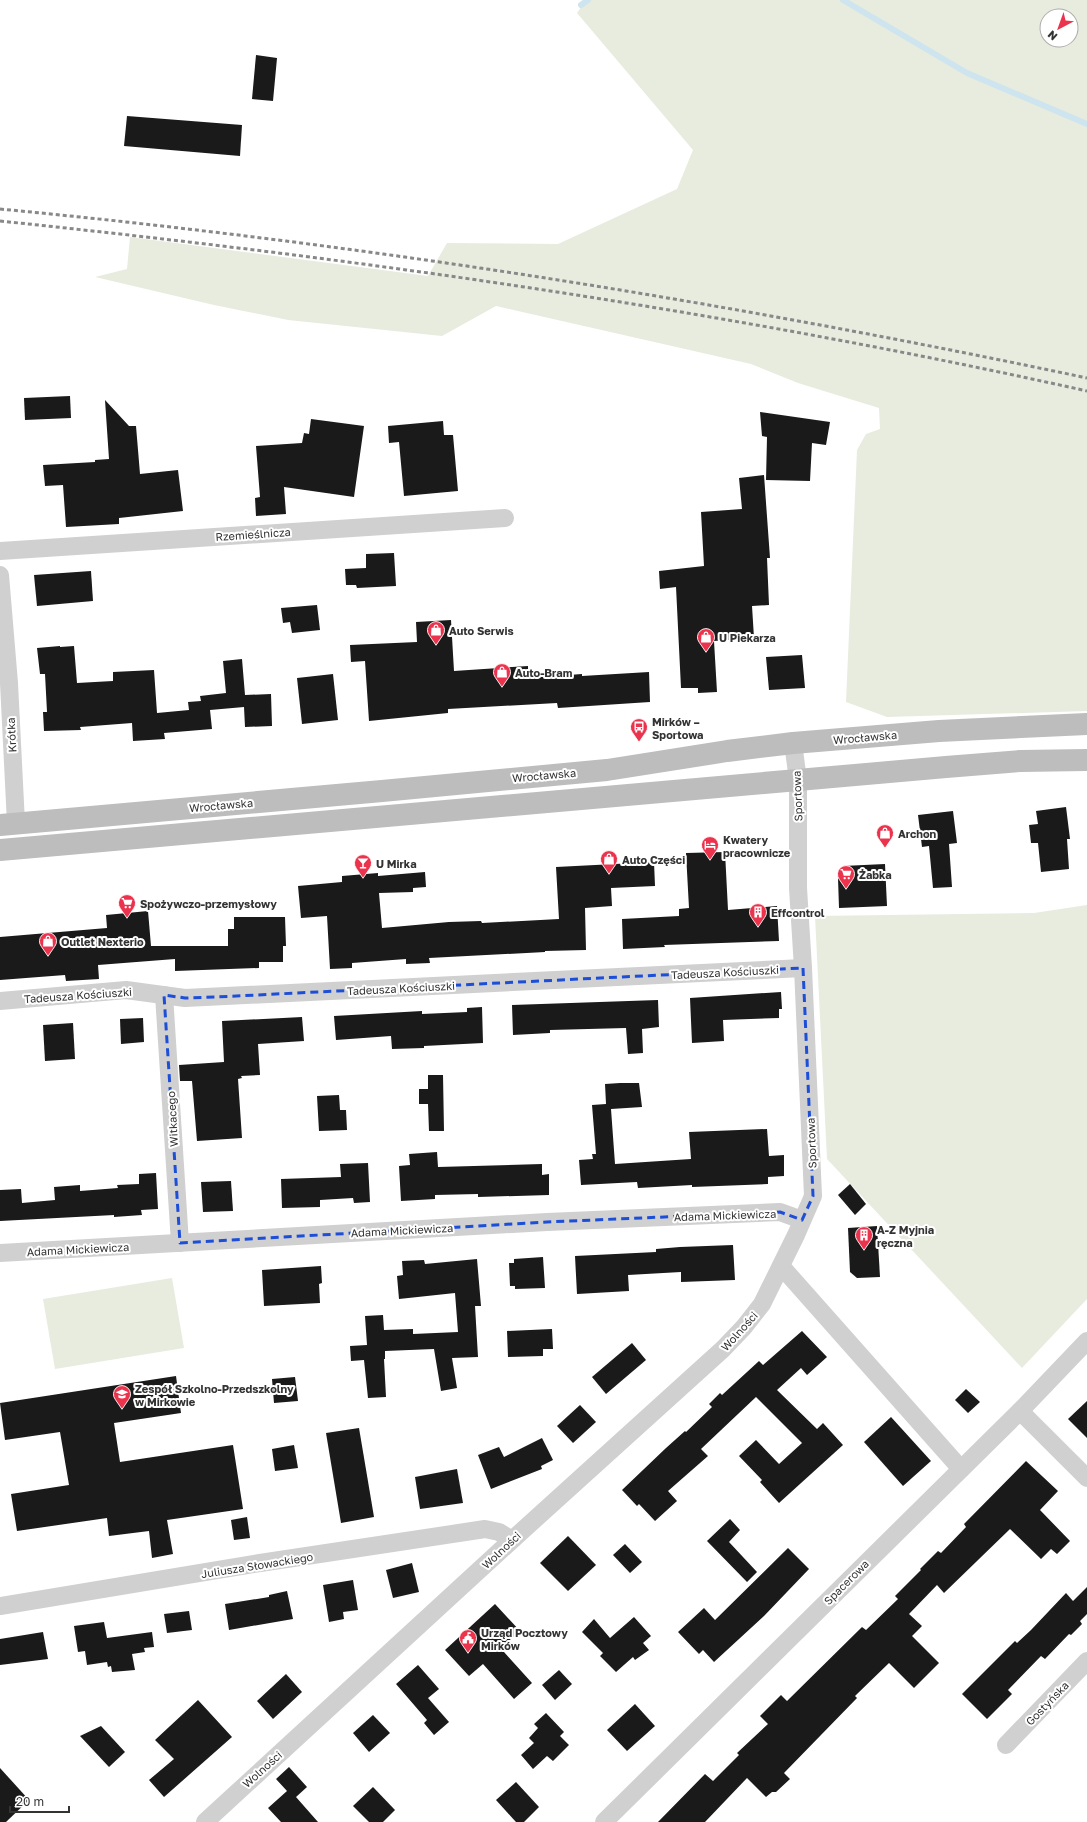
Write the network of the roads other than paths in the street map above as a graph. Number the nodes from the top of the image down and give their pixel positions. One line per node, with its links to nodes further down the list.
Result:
1 (505, 518): 2 (street, Rzemieślnicza)
2 (0, 551)
3 (0, 575): 8 (street, Krótka)
4 (1087, 724): 5 (main road, Wrocławska)
5 (793, 744): 7 (street, Sportowa); 8 (main road, Wrocławska)
6 (1087, 760): 7 (main road)
7 (798, 780): 9 (main road); 10 (street, Sportowa)
8 (8, 824)
9 (0, 850)
10 (803, 968): 11 (street, Tadeusza Kościuszki); 13 (street, Sportowa)
11 (164, 995): 12 (street, Tadeusza Kościuszki); 14 (street, Witkacego)
12 (0, 1001)
13 (802, 1220): 14 (street, Adama Mickiewicza); 16 (street, Sportowa)
14 (180, 1243): 15 (street, Adama Mickiewicza)
15 (0, 1253)
16 (781, 1266): 19 (street); 21 (street, Wolności)
17 (1087, 1341): 18 (street, Spacerowa)
18 (1020, 1411): 19 (street, Spacerowa); 20 (street)
19 (961, 1469): 26 (street, Spacerowa)
20 (1087, 1478)
21 (512, 1540): 22 (street, Juliusza Słowackiego); 25 (street, Wolności)
22 (0, 1606)
23 (1087, 1661): 24 (street, Gostyńska)
24 (1006, 1745)
25 (205, 1822)
26 (604, 1822)

